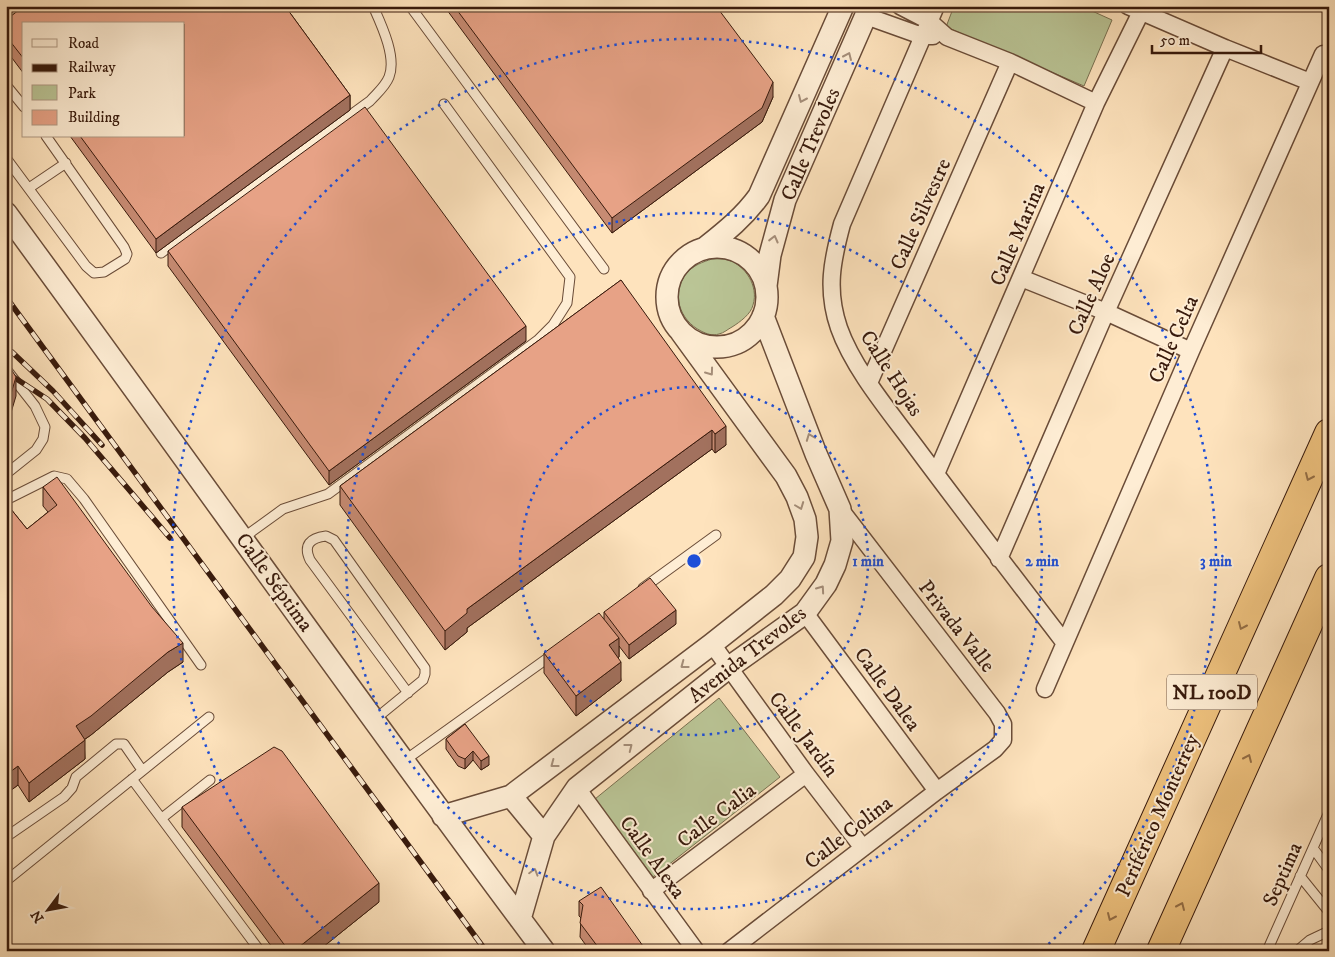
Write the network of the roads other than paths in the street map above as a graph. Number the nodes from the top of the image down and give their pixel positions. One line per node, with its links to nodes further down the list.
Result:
1 (373, 6): 22 (lane)
2 (410, 6): 23 (lane)
3 (843, 6): 21 (street, Calle Trevoles, one-way to 21)
4 (900, 6): 7 (street)
5 (1135, 9): 8 (street); 13 (street, Calle Marina)
6 (868, 11): 7 (street); 25 (street, Calle Trevoles, one-way to 6)
7 (929, 21): 10 (street); 31 (street, Calle Hojas)
8 (1225, 48): 11 (street); 26 (street, Calle Aloe)
9 (1323, 54): 11 (street, Calle Celta)
10 (1010, 62): 13 (street); 31 (street, Calle Silvestre)
11 (1310, 82): 29 (street, Calle Celta)
12 (6, 85): 15 (lane)
13 (1096, 103): 24 (street, Calle Marina)
14 (444, 104): 38 (lane)
15 (22, 105)
16 (47, 138): 18 (lane)
17 (6, 158): 19 (lane)
18 (66, 163): 19 (lane); 19 (lane)
19 (29, 188)
20 (6, 213): 38 (street, Calle Séptima)
21 (705, 248): 25 (street); 28 (street)
22 (161, 253)
23 (604, 269)
24 (1021, 278): 26 (street); 34 (street, Calle Marina)
25 (766, 287): 27 (street)
26 (1106, 312): 29 (street); 39 (street, Calle Aloe)
27 (764, 316): 28 (street); 36 (street, Avenida Trevoles, one-way to 27)
28 (681, 332): 44 (street, Avenida Trevoles, one-way to 44)
29 (1191, 352): 43 (street, Calle Celta)
30 (6, 368): 33 (lane)
31 (868, 384): 34 (street, Calle Hojas)
32 (1329, 433): 81 (highway, Periférico Monterrey / NL 100D, one-way to 81)
33 (6, 474)
34 (936, 474): 39 (street, Calle Hojas)
35 (6, 500): 46 (lane)
36 (840, 509): 42 (street, Avenida Trevoles, one-way to 36); 52 (street, Privada Valle)
37 (716, 535): 41 (lane)
38 (243, 538): 51 (street, Calle Séptima)
39 (1000, 559): 43 (street, Calle Hojas)
40 (1329, 578): 82 (highway, NL 100D, one-way to 40)
41 (635, 594)
42 (805, 613): 47 (street, Avenida Trevoles); 59 (street, Calle Dalea)
43 (1064, 642): 48 (street, Calle Celta)
44 (712, 644): 47 (street, Calle Jardín); 60 (street, Avenida Trevoles, one-way to 60)
45 (563, 646): 53 (lane)
46 (202, 666)
47 (728, 668): 55 (street, Calle Jardín); 58 (street, Avenida Trevoles, one-way to 47)
48 (1045, 689)
49 (408, 693): 49 (lane); 51 (lane)
50 (209, 717): 54 (lane)
51 (374, 720): 53 (street, Calle Séptima)
52 (995, 749): 59 (street, Calle Colina)
53 (404, 761): 62 (street, Calle Séptima)
54 (142, 770): 56 (lane); 65 (lane)
55 (806, 774): 66 (street, Calle Jardín); 73 (street, Calle Calia)
56 (132, 779): 63 (lane); 72 (lane)
57 (210, 780): 63 (lane)
58 (577, 788): 64 (street, Avenida Trevoles); 73 (street, Calle Alexa)
59 (937, 791): 66 (street, Calle Colina)
60 (511, 796): 62 (street, Avenida Trevoles); 64 (street)
61 (1329, 812): 67 (lane, Septima)
62 (443, 816): 75 (street, Calle Séptima)
63 (162, 818): 77 (lane)
64 (544, 836): 75 (street, Avenida Trevoles, one-way to 64)
65 (6, 838)
66 (863, 848): 80 (street, Calle Colina)
67 (1313, 848): 69 (lane); 71 (lane, Septima)
68 (1329, 852): 69 (lane)
69 (1321, 858): 70 (lane)
70 (1329, 870)
71 (1300, 876): 74 (lane); 83 (lane, Septima)
72 (6, 882)
73 (651, 891): 79 (street, Calle Alexa)
74 (1329, 912)
75 (520, 919): 78 (street, Calle Séptima)
76 (1329, 931): 84 (lane)
77 (260, 951)
78 (544, 951)
79 (696, 951)
80 (729, 951)
81 (1096, 951)
82 (1161, 951)
83 (1267, 951)
84 (1297, 951)

